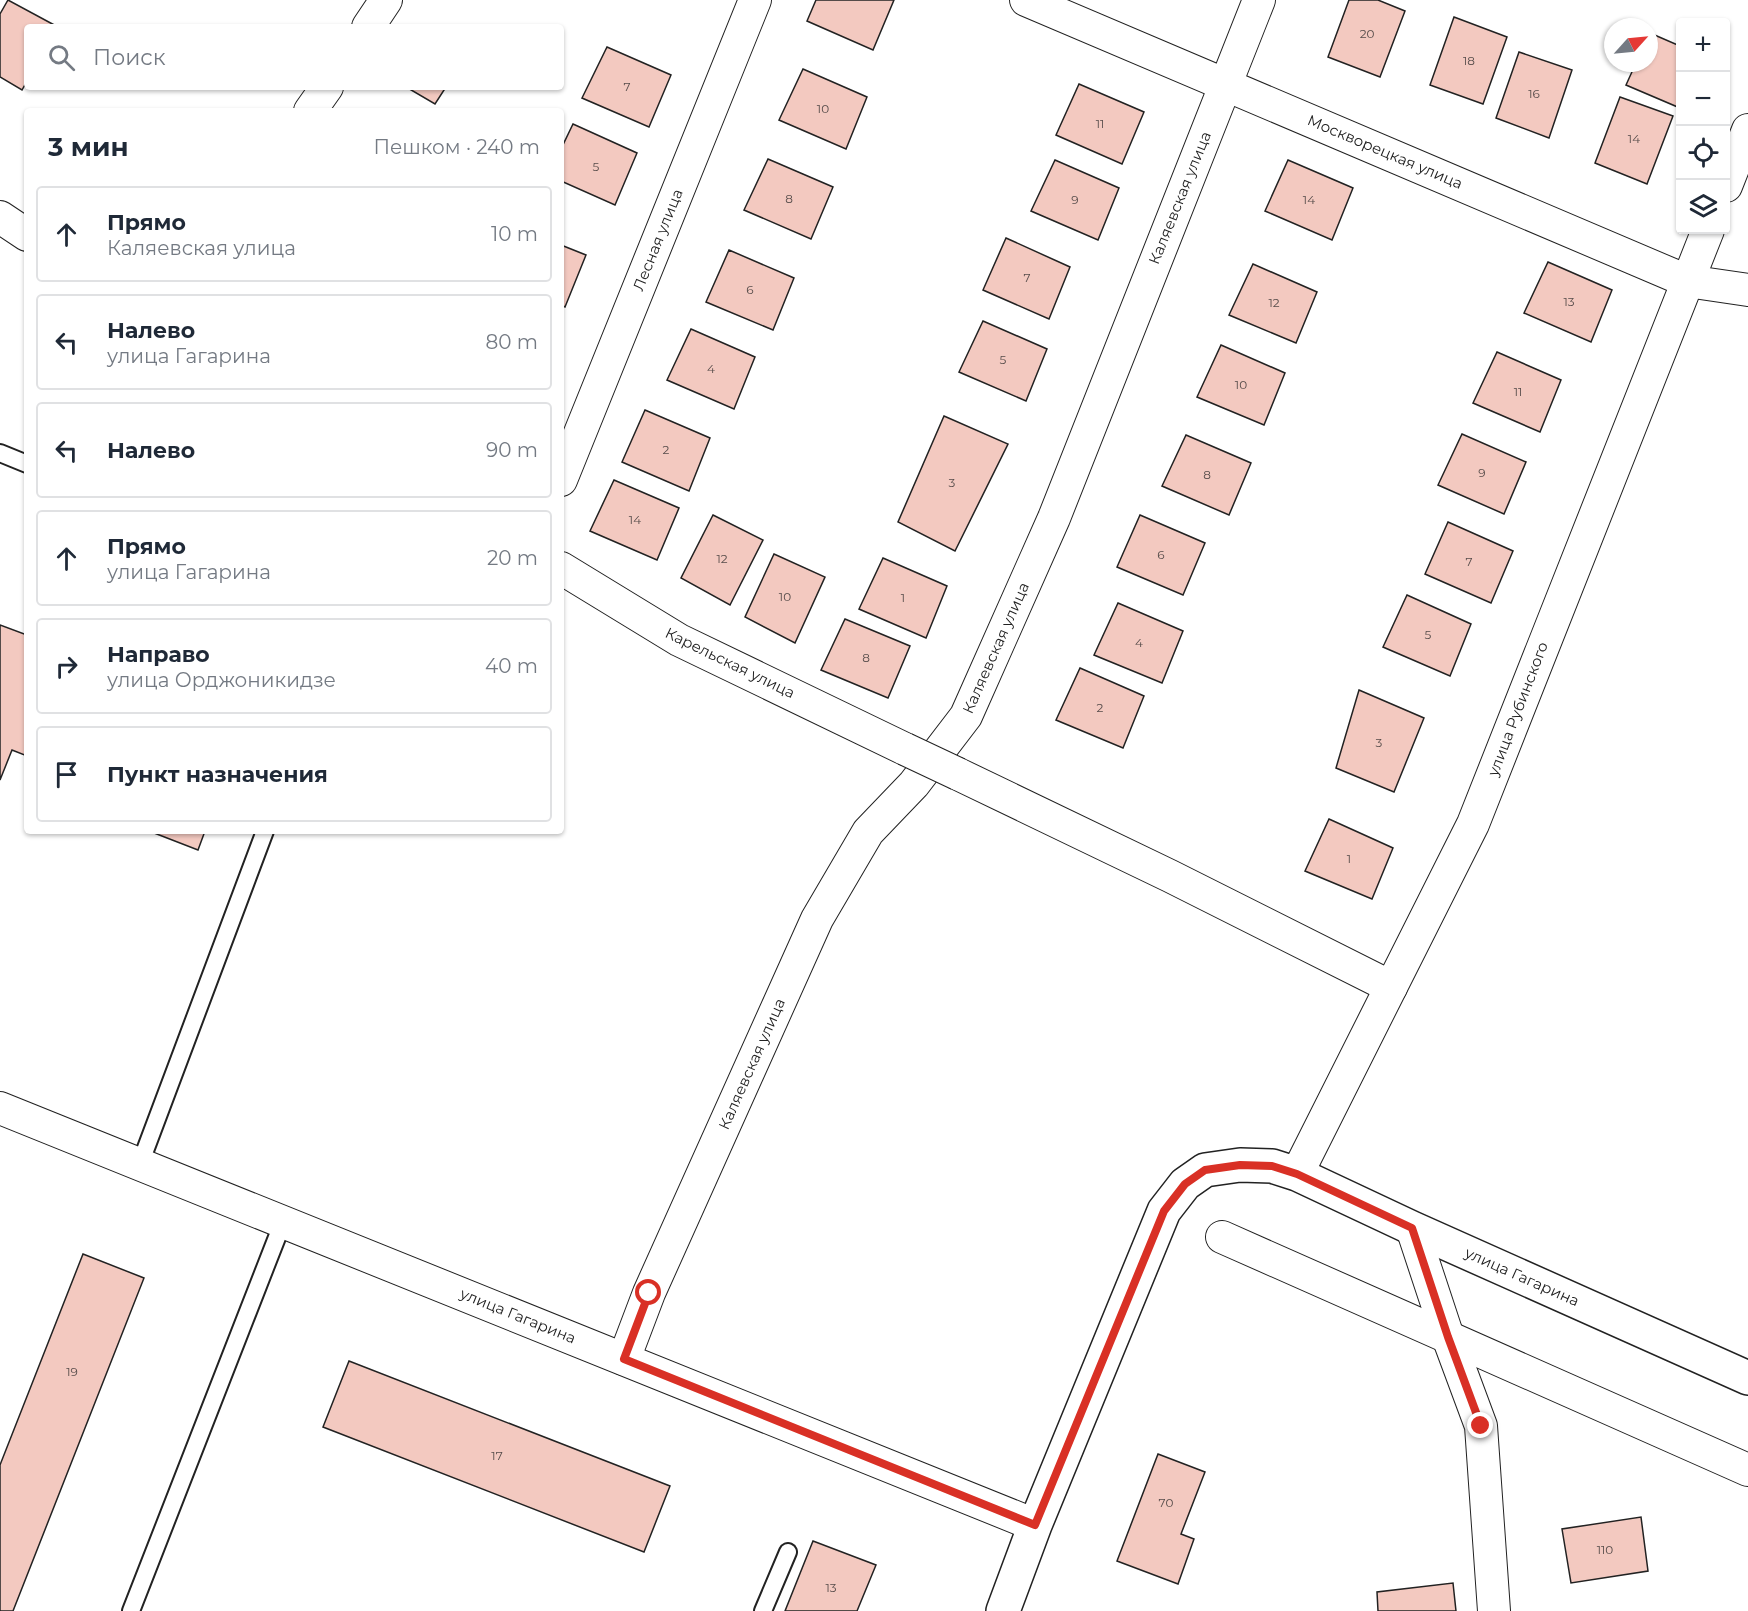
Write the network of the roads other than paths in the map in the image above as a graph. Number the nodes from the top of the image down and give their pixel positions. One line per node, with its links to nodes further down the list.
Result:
1 (386, 0): 5 (street)
2 (755, 0): 18 (street, Лесная улица)
3 (1026, 0): 6 (street, Москворецкая улица)
4 (1259, 0): 6 (street, Каляевская улица)
5 (370, 24)
6 (1225, 84): 14 (street, Москворецкая улица); 29 (street, Каляевская улица)
7 (325, 90): 8 (street)
8 (312, 108)
9 (1748, 130): 10 (street)
10 (1727, 180)
11 (0, 217): 12 (street)
12 (24, 233)
13 (1706, 234): 14 (street, улица Рубинского)
14 (1687, 281): 15 (street, Москворецкая улица); 21 (street, улица Рубинского)
15 (1748, 290)
16 (0, 453): 17 (lane)
17 (24, 463)
18 (564, 473)
19 (564, 570): 21 (street, Карельская улица, bridge)
20 (264, 834): 23 (lane)
21 (1391, 987): 24 (street, улица Рубинского)
22 (0, 1108): 23 (street, улица Гагарина)
23 (140, 1164): 25 (street, улица Гагарина)
24 (1297, 1174): 26 (street, улица Гагарина); 32 (street, улица Гагарина)
25 (284, 1222): 29 (street, улица Гагарина); 34 (lane)
26 (1412, 1228): 28 (street); 30 (street, улица Гагарина)
27 (1222, 1237): 28 (street)
28 (1448, 1337): 31 (street); 37 (street)
29 (624, 1359): 32 (street, улица Гагарина)
30 (1748, 1378)
31 (1748, 1470)
32 (1035, 1525): 36 (street, улица Гагарина)
33 (788, 1552): 35 (lane)
34 (131, 1611)
35 (763, 1611)
36 (1002, 1611)
37 (1494, 1611)

